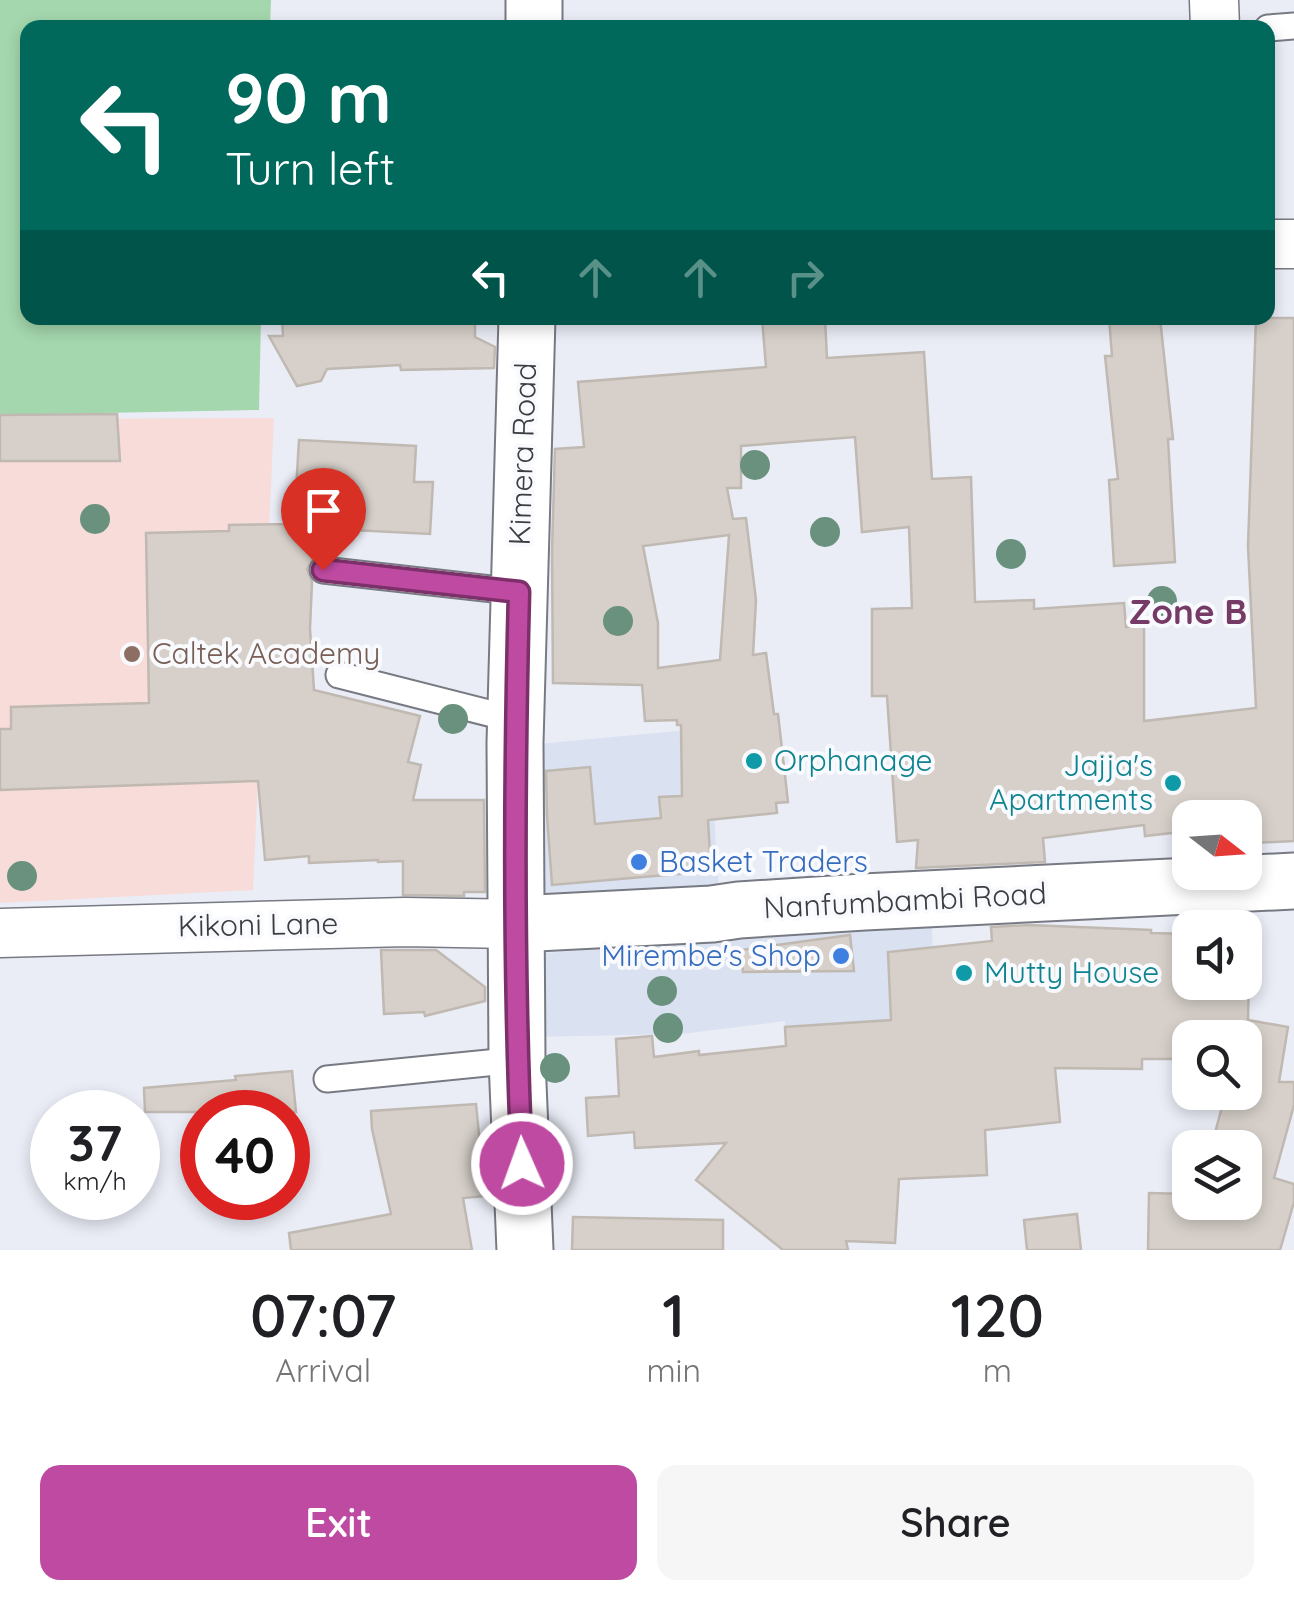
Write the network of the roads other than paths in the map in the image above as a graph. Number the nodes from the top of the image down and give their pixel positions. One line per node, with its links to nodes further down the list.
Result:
1 (527, 325): 3 (street, Kimera Road)
2 (323, 570): 3 (lane)
3 (519, 592): 5 (street, Kimera Road)
4 (339, 675): 5 (lane)
5 (516, 720): 7 (street, Kimera Road)
6 (1294, 881): 7 (street, Nanfumbambi Road)
7 (516, 924): 8 (street, Kikoni Lane); 9 (street, Kimera Road)
8 (0, 933)
9 (518, 1060): 10 (lane); 11 (street, Kimera Road)
10 (327, 1079)
11 (525, 1250)

